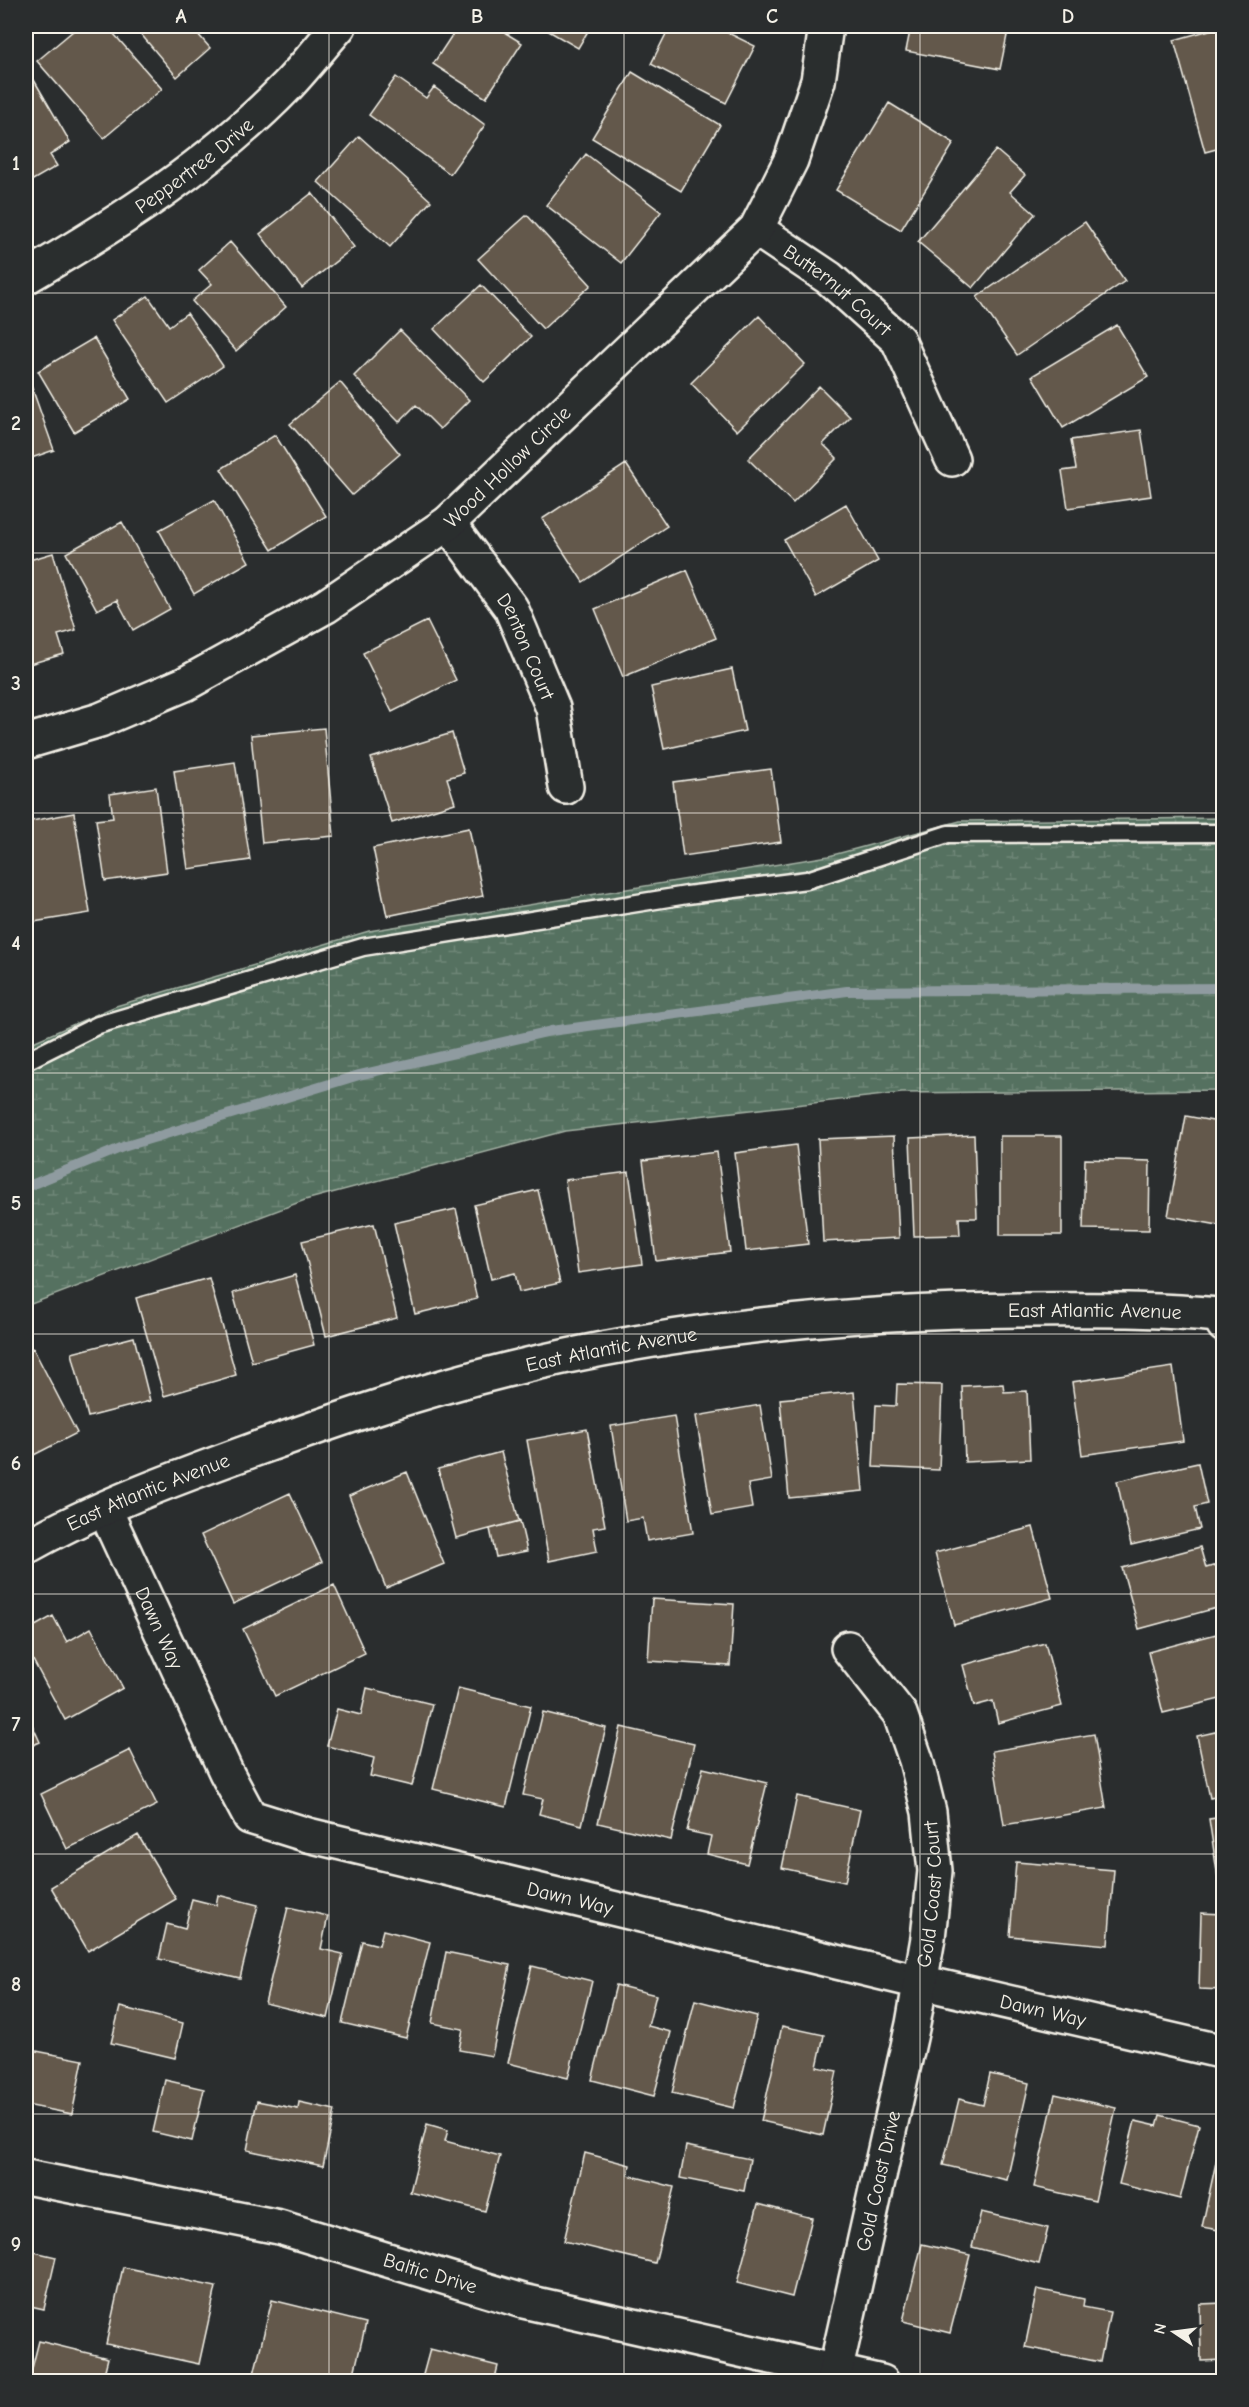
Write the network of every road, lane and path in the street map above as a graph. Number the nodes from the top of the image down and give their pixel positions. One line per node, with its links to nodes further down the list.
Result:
1 (339, 26): 4 (street, Peppertree Drive)
2 (826, 26): 3 (street, Wood Hollow Circle)
3 (756, 229): 5 (street, Butternut Court); 6 (street, Wood Hollow Circle)
4 (26, 277)
5 (952, 459)
6 (448, 523): 7 (street, Wood Hollow Circle); 8 (street, Denton Court)
7 (26, 742)
8 (566, 787)
9 (1224, 832): 10 (lane)
10 (26, 1061)
11 (1224, 1325): 12 (street, East Atlantic Avenue)
12 (105, 1510): 13 (street, East Atlantic Avenue); 15 (street, Dawn Way)
13 (26, 1546)
14 (848, 1648): 15 (street, Gold Coast Court)
15 (920, 1982): 16 (street, Dawn Way); 18 (street, Gold Coast Drive)
16 (1224, 2052)
17 (26, 2177): 18 (street, Baltic Drive)
18 (834, 2376): 19 (street, Baltic Drive)
19 (882, 2382)

